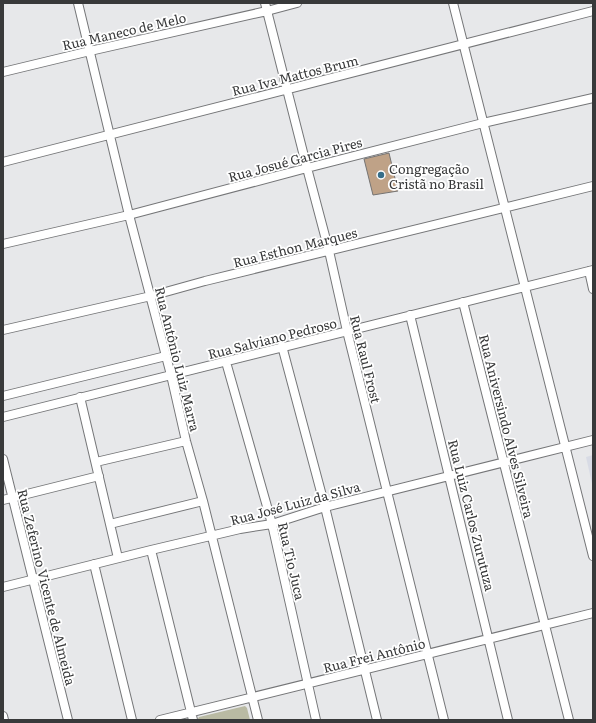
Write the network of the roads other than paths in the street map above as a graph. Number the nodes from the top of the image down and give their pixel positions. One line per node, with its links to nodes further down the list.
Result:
1 (78, 3): 7 (street, Rua Antônio Luiz Marra)
2 (297, 3): 4 (street, Rua Maneco de Melo)
3 (453, 3): 6 (street)
4 (266, 7): 7 (street, Rua Maneco de Melo); 9 (street, Rua Raul Frost)
5 (593, 11): 6 (street, Rua Iva Mattos Brum)
6 (463, 44): 9 (street, Rua Iva Mattos Brum); 11 (street)
7 (90, 51): 8 (street, Rua Maneco de Melo); 12 (street, Rua Antônio Luiz Marra)
8 (3, 72)
9 (287, 89): 12 (street, Rua Iva Mattos Brum); 14 (street, Rua Raul Frost)
10 (593, 98): 11 (street, Rua Josué Garcia Pires)
11 (483, 123): 14 (street, Rua Josué Garcia Pires); 16 (street)
12 (111, 134): 13 (street, Rua Iva Mattos Brum); 17 (street, Rua Antônio Luiz Marra)
13 (3, 162)
14 (306, 168): 17 (street, Rua Josué Garcia Pires); 19 (street, Rua Raul Frost)
15 (593, 186): 16 (street, Rua Esthon Marques)
16 (504, 208): 19 (street, Rua Esthon Marques); 21 (street)
17 (130, 215): 18 (street, Rua Josué Garcia Pires); 23 (street, Rua Antônio Luiz Marra)
18 (3, 244)
19 (329, 251): 23 (street, Rua Esthon Marques); 27 (street, Rua Raul Frost)
20 (591, 271): 21 (street, Rua Salviano Pedroso); 22 (street)
21 (525, 287): 24 (street, Rua Salviano Pedroso); 37 (street)
22 (593, 289)
23 (151, 296): 26 (street, Rua Esthon Marques); 29 (street, Rua Antônio Luiz Marra)
24 (463, 302): 25 (street, Rua Salviano Pedroso); 40 (street, Rua Aniversindo Alves Silveira)
25 (410, 315): 27 (street, Rua Salviano Pedroso); 42 (street, Rua Luiz Carlos Zurutuza)
26 (3, 330)
27 (347, 331): 28 (street, Rua Salviano Pedroso); 43 (street, Rua Raul Frost)
28 (282, 346): 30 (street, Rua Salviano Pedroso); 47 (street)
29 (166, 356): 31 (street, Rua Antônio Luiz Marra); 32 (street)
30 (226, 362): 31 (street, Rua Salviano Pedroso); 49 (street, Rua Tio Juca)
31 (171, 375): 33 (street, Rua Salviano Pedroso); 36 (street, Rua Antônio Luiz Marra)
32 (3, 396)
33 (80, 397): 34 (street, Rua Salviano Pedroso); 39 (street)
34 (3, 417)
35 (593, 440): 37 (street, Rua José Luiz da Silva)
36 (186, 441): 39 (street); 46 (street, Rua Antônio Luiz Marra)
37 (565, 447): 40 (street, Rua José Luiz da Silva); 52 (street)
38 (3, 459): 44 (street, Rua Zeferino Vicente de Almeida)
39 (96, 462): 41 (street)
40 (504, 462): 42 (street, Rua José Luiz da Silva); 58 (street, Rua Aniversindo Alves Silveira)
41 (99, 476): 44 (street); 48 (street)
42 (450, 476): 43 (street, Rua José Luiz da Silva); 59 (street, Rua Luiz Carlos Zurutuza)
43 (387, 492): 47 (street, Rua José Luiz da Silva); 60 (street, Rua Raul Frost)
44 (13, 498): 45 (street); 55 (street, Rua Zeferino Vicente de Almeida)
45 (3, 500)
46 (203, 501): 48 (street); 50 (street, Rua Antônio Luiz Marra)
47 (325, 507): 49 (street, Rua José Luiz da Silva); 61 (street)
48 (110, 524): 53 (street)
49 (272, 524): 50 (street, Rua José Luiz da Silva); 62 (street, Rua Tio Juca)
50 (212, 537): 51 (street, Rua José Luiz da Silva); 63 (street, Rua Antônio Luiz Marra)
51 (151, 550): 53 (street, Rua José Luiz da Silva); 65 (street)
52 (593, 556)
53 (118, 558): 54 (street, Rua José Luiz da Silva)
54 (94, 564): 55 (street, Rua José Luiz da Silva); 68 (street)
55 (33, 580): 56 (street, Rua José Luiz da Silva); 67 (street, Rua Zeferino Vicente de Almeida)
56 (3, 587)
57 (593, 613): 58 (street, Rua Frei Antônio)
58 (545, 625): 59 (street, Rua Frei Antônio); 75 (street, Rua Aniversindo Alves Silveira)
59 (490, 639): 60 (street, Rua Frei Antônio); 74 (street, Rua Luiz Carlos Zurutuza)
60 (427, 654): 61 (street, Rua Frei Antônio); 73 (street, Rua Raul Frost)
61 (365, 670): 62 (street, Rua Frei Antônio); 72 (street)
62 (307, 683): 63 (street, Rua Frei Antônio); 71 (street, Rua Tio Juca)
63 (252, 697): 65 (street, Rua Frei Antônio); 70 (street, Rua Antônio Luiz Marra)
64 (3, 716): 66 (street)
65 (192, 716): 69 (street, Rua Frei Antônio)
66 (4, 720)
67 (68, 720)
68 (132, 720)
69 (160, 720)
70 (258, 720)
71 (316, 720)
72 (377, 720)
73 (444, 720)
74 (508, 720)
75 (569, 720)

